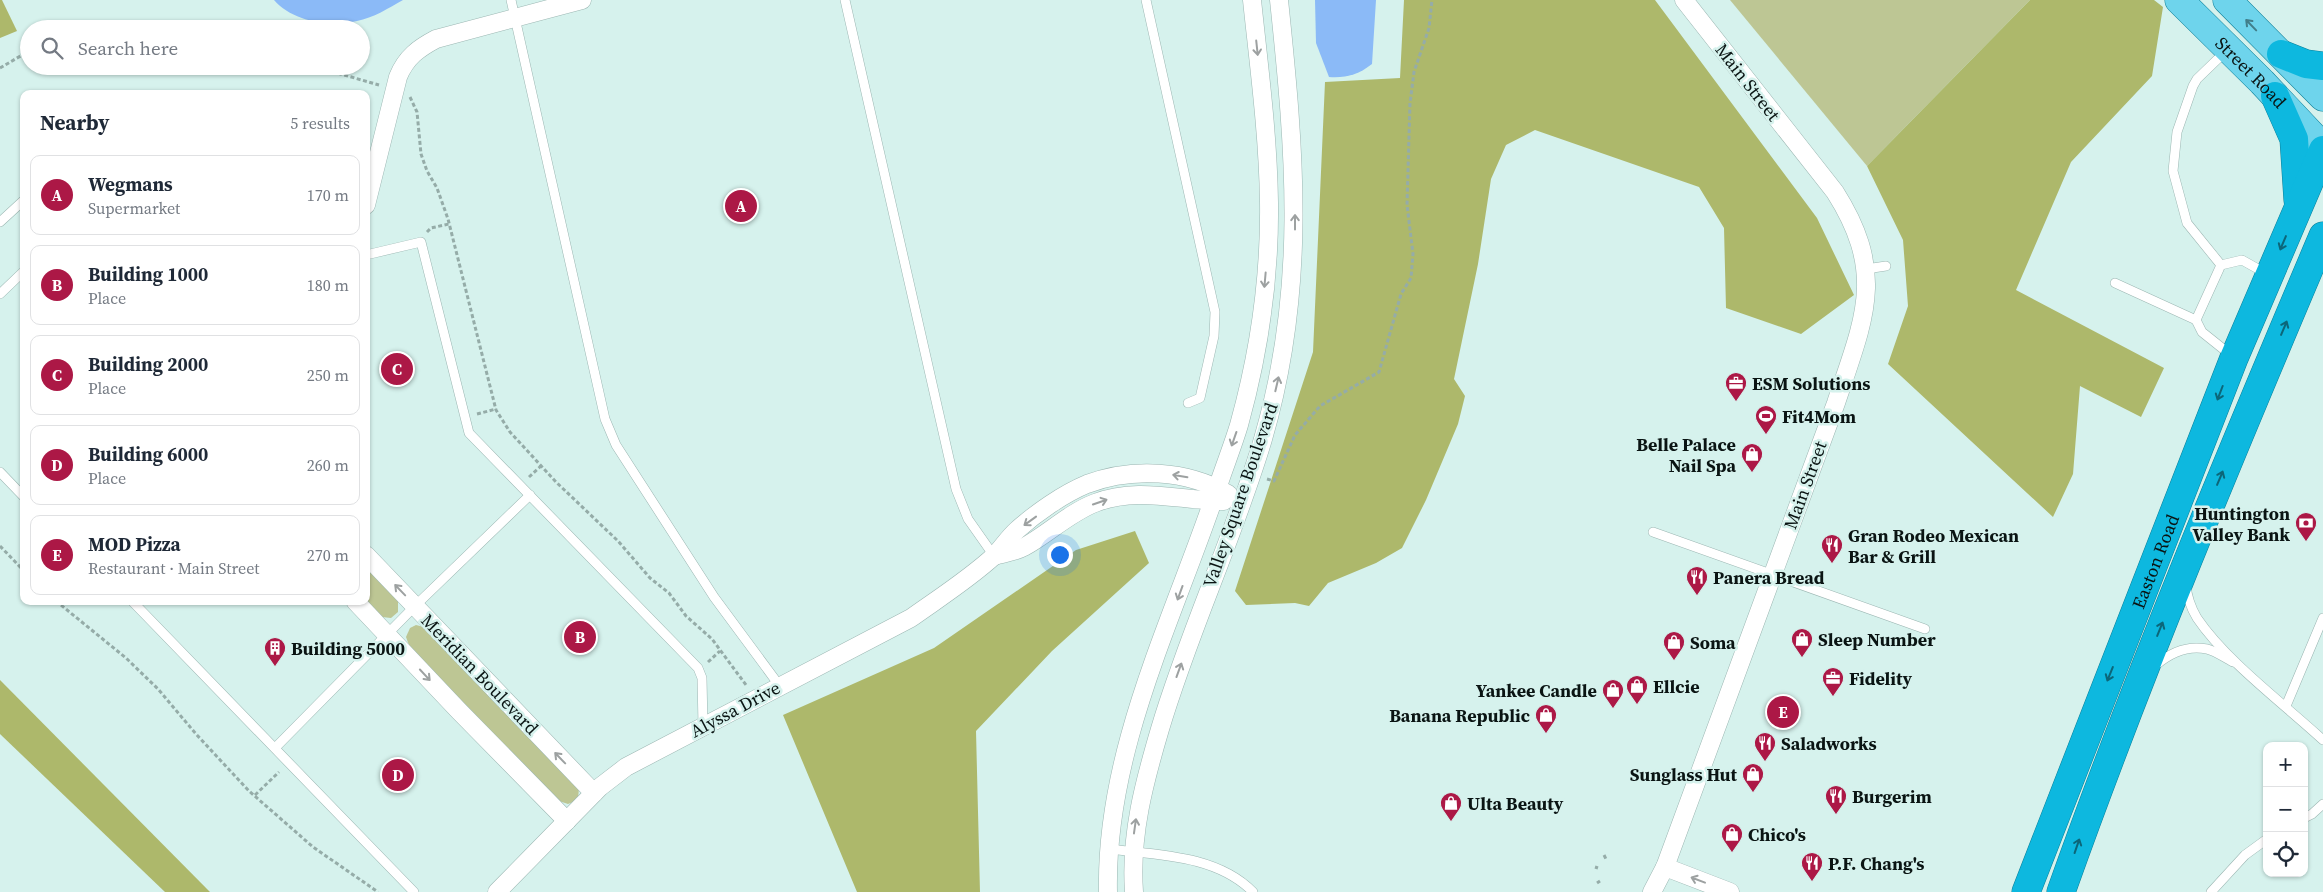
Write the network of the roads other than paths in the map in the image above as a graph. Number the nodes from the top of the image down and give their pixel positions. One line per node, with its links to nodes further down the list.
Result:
1 (511, 0): 10 (lane)
2 (582, 0): 10 (street)
3 (845, 0): 41 (lane)
4 (1146, 0): 34 (lane)
5 (1252, 0): 37 (street, Valley Square Boulevard, one-way to 37)
6 (1279, 0): 39 (street, Valley Square Boulevard, one-way to 6)
7 (2179, 0): 11 (main road, Street Road)
8 (2227, 0): 12 (main road, Street Road, one-way to 8)
9 (1688, 2): 27 (street, Main Street)
10 (515, 18): 17 (street); 53 (lane)
11 (2228, 49): 14 (main road, Street Road); 24 (lane)
12 (2281, 54): 13 (highway); 15 (main road, Street Road)
13 (2323, 66)
14 (2275, 96): 16 (main road, Street Road); 20 (highway)
15 (2323, 96)
16 (2323, 148): 20 (highway, Easton Road)
17 (372, 159): 18 (street)
18 (370, 174)
19 (20, 204): 21 (lane)
20 (2298, 209): 29 (highway, Easton Road, one-way to 29)
21 (0, 222)
22 (2323, 236): 25 (highway, Easton Road)
23 (370, 254): 38 (lane)
24 (2221, 265): 29 (lane); 32 (lane)
25 (2315, 265): 43 (highway, Easton Road, one-way to 25)
26 (1886, 266): 27 (lane)
27 (1866, 269): 44 (street, Main Street)
28 (20, 275): 31 (lane)
29 (2269, 275): 33 (highway, Easton Road)
30 (2115, 283): 32 (lane)
31 (0, 294)
32 (2196, 320): 33 (lane)
33 (2234, 358): 73 (highway, Easton Road, one-way to 73)
34 (1188, 402)
35 (0, 472): 36 (lane)
36 (20, 493)
37 (1215, 494): 39 (street, Alyssa Drive); 41 (street, Alyssa Drive); 63 (street, Valley Square Boulevard, one-way to 63)
38 (530, 495): 47 (lane); 55 (lane)
39 (1241, 501): 64 (street, Valley Square Boulevard, one-way to 39)
40 (1653, 532): 44 (lane)
41 (994, 556): 53 (street, Alyssa Drive)
42 (370, 559): 47 (street, Meridian Boulevard, one-way to 42)
43 (2185, 565): 51 (lane); 52 (highway, Easton Road, one-way to 43)
44 (1773, 574): 49 (lane); 65 (street, Main Street)
45 (136, 605): 57 (lane)
46 (359, 605): 50 (street)
47 (415, 606): 50 (lane); 58 (street, Meridian Boulevard, one-way to 47)
48 (2323, 618): 54 (lane)
49 (1925, 629)
50 (387, 635): 57 (lane); 61 (street, one-way to 61)
51 (2238, 664): 52 (lane); 54 (lane)
52 (2140, 678): 74 (highway, Easton Road, one-way to 52)
53 (780, 685): 55 (street, Alyssa Drive)
54 (2286, 706): 56 (lane)
55 (703, 726): 58 (street, Alyssa Drive)
56 (2323, 740)
57 (274, 748): 66 (lane)
58 (594, 793): 61 (street, Alyssa Drive)
59 (2323, 804): 60 (lane)
60 (2308, 816)
61 (567, 821): 67 (street, Alyssa Drive)
62 (2263, 842): 75 (lane)
63 (1109, 849): 64 (lane); 68 (street, Valley Square Boulevard)
64 (1134, 852): 69 (street, Valley Square Boulevard); 70 (lane)
65 (1665, 867): 71 (street, Main Street); 72 (street, one-way to 65)
66 (414, 892)
67 (497, 892)
68 (1108, 892)
69 (1134, 892)
70 (1253, 892)
71 (1652, 892)
72 (1730, 892)
73 (2026, 892)
74 (2061, 892)
75 (2211, 892)

